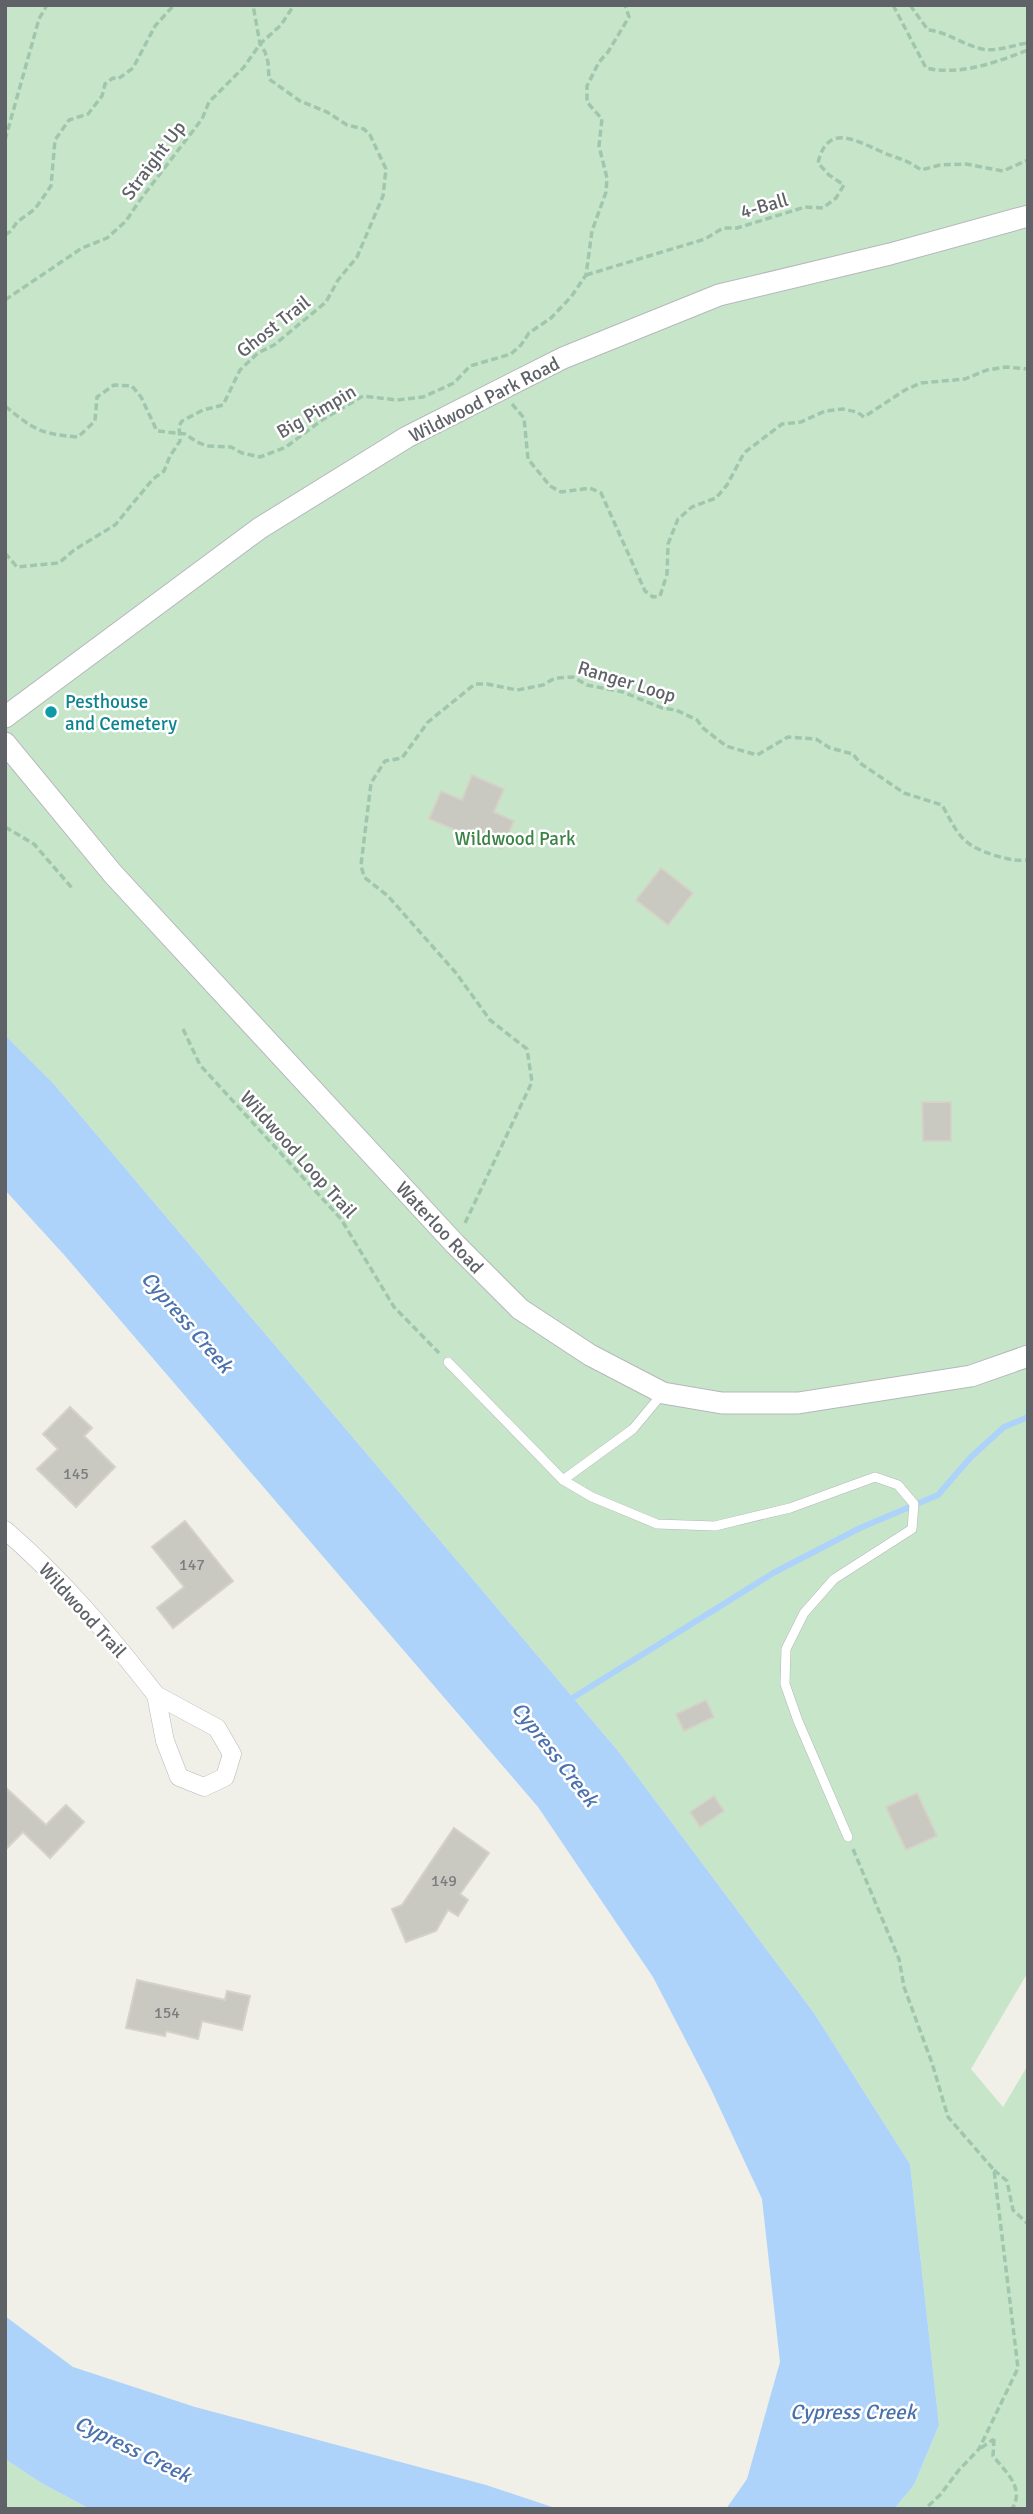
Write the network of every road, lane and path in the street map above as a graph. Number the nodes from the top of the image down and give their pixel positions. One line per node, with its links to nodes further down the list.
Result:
1 (47, 5): 11 (path)
2 (174, 5): 14 (path)
3 (253, 5): 9 (path, Ghost Trail)
4 (294, 5): 9 (path, Straight Up)
5 (625, 5): 15 (path, Big Pimpin)
6 (893, 5): 10 (path)
7 (911, 5): 8 (path)
8 (1028, 43)
9 (260, 44): 16 (path, Straight Up); 21 (path, Ghost Trail)
10 (1028, 50)
11 (5, 140)
12 (1028, 159): 15 (path, 4-Ball)
13 (1028, 216): 19 (street, Wildwood Park Road)
14 (5, 235)
15 (586, 275): 17 (path, Big Pimpin)
16 (5, 300)
17 (502, 358): 19 (path); 21 (path, Big Pimpin)
18 (1028, 369): 19 (path)
19 (502, 389): 23 (street, Wildwood Park Road)
20 (5, 406): 21 (path, Big Pimpin)
21 (179, 433): 22 (path, Ghost Trail)
22 (5, 553)
23 (5, 717)
24 (5, 743): 29 (street, Waterloo Road)
25 (5, 827): 27 (path)
26 (1028, 860): 29 (path, Ranger Loop)
27 (72, 888)
28 (183, 1029): 31 (path, Wildwood Loop Trail)
29 (455, 1244): 32 (street, Waterloo Road)
30 (1028, 1356): 32 (street, Waterloo Road)
31 (447, 1362): 33 (lane)
32 (663, 1393): 33 (lane)
33 (563, 1480): 36 (lane)
34 (5, 1530): 35 (street, Wildwood Trail)
35 (156, 1695): 35 (street)
36 (848, 1836): 37 (path)
37 (994, 2169): 38 (path); 39 (path)
38 (1028, 2224)
39 (979, 2449): 40 (path); 41 (path)
40 (925, 2509)
41 (1013, 2509)

